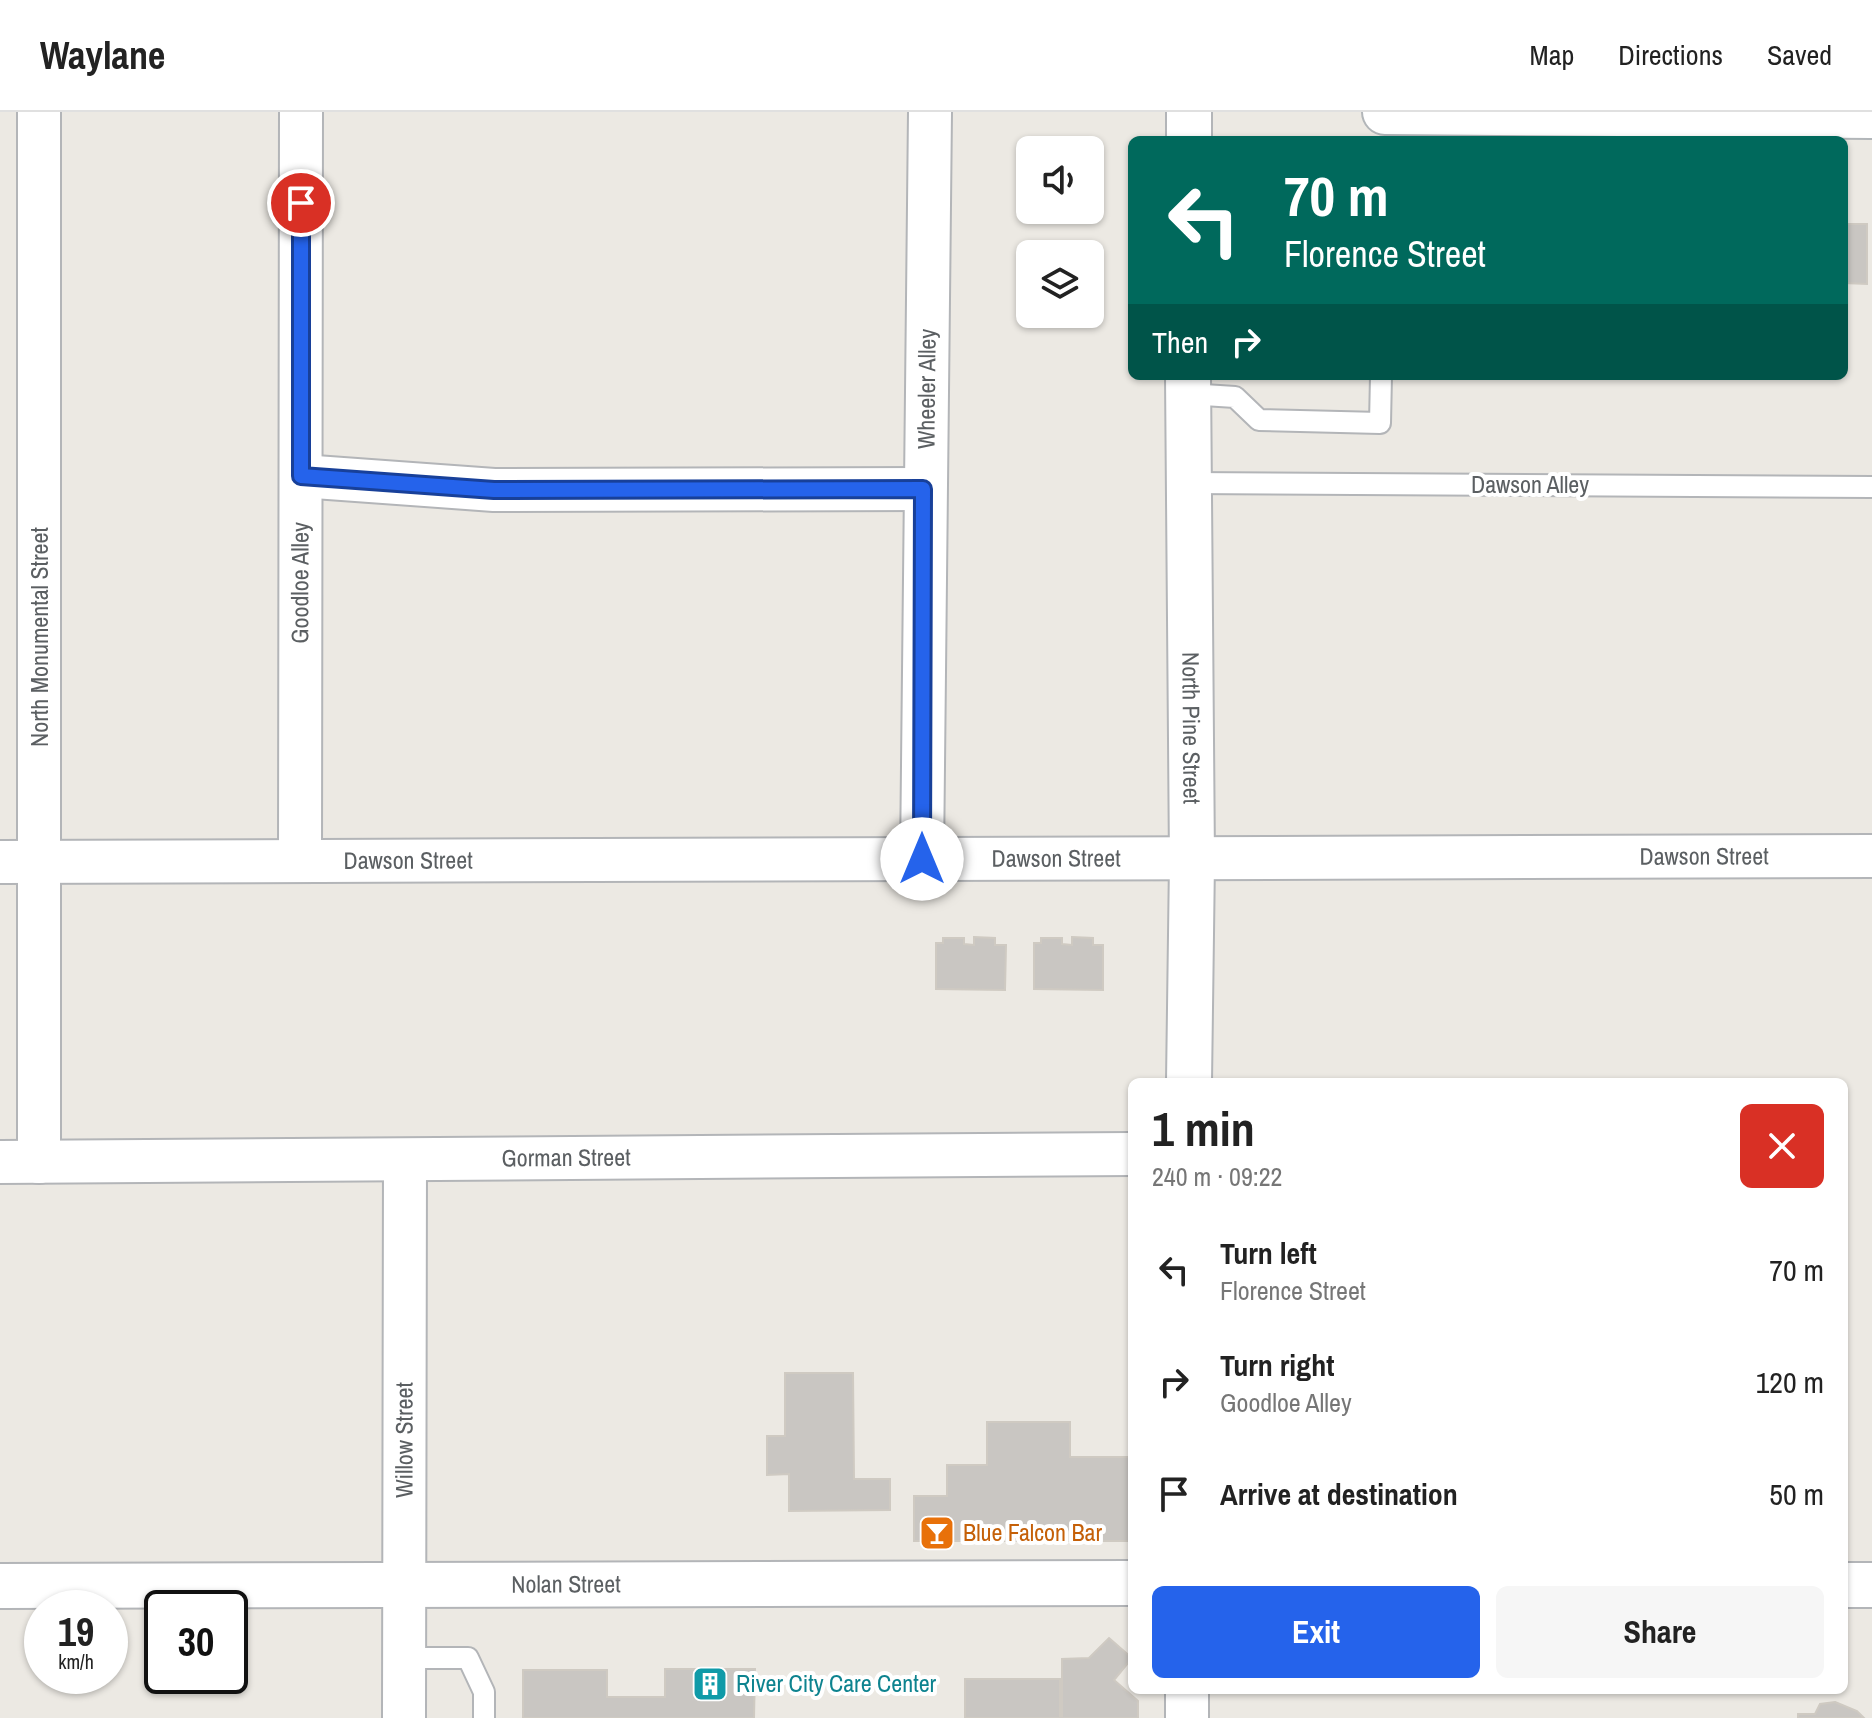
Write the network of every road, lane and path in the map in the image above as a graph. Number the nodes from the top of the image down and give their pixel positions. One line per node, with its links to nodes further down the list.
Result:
1 (39, 112): 19 (street, North Monumental Street)
2 (301, 112): 11 (street, Goodloe Alley)
3 (930, 112): 14 (street, Wheeler Alley)
4 (1189, 112): 8 (street)
5 (1604, 114): 6 (street); 7 (street)
6 (1872, 116)
7 (1386, 117)
8 (1189, 136)
9 (1381, 380): 10 (lane)
10 (1188, 385): 12 (street, North Pine Street)
11 (301, 476): 14 (street); 17 (street, Goodloe Alley)
12 (1188, 483): 13 (lane, Dawson Alley); 18 (street, North Pine Street)
13 (1872, 487)
14 (923, 489): 16 (street, Wheeler Alley)
15 (1872, 856): 18 (street, Dawson Street)
16 (922, 859): 17 (street, Dawson Street); 18 (street, Dawson Street)
17 (300, 861): 19 (street, Dawson Street)
18 (1192, 861): 20 (street, North Pine Street)
19 (20, 862): 22 (street, North Monumental Street)
20 (1189, 1078)
21 (1128, 1154): 23 (street, Gorman Street)
22 (20, 1162): 23 (street, Gorman Street)
23 (405, 1162): 25 (street, Willow Street)
24 (1128, 1583): 25 (street, Nolan Street)
25 (404, 1585): 28 (street, Nolan Street); 29 (street, Willow Street)
26 (1848, 1585): 27 (street)
27 (1872, 1585)
28 (0, 1586)
29 (404, 1658): 31 (street, Willow Street); 32 (lane)
30 (1187, 1694): 33 (street)
31 (404, 1718)
32 (484, 1718)
33 (1187, 1718)

